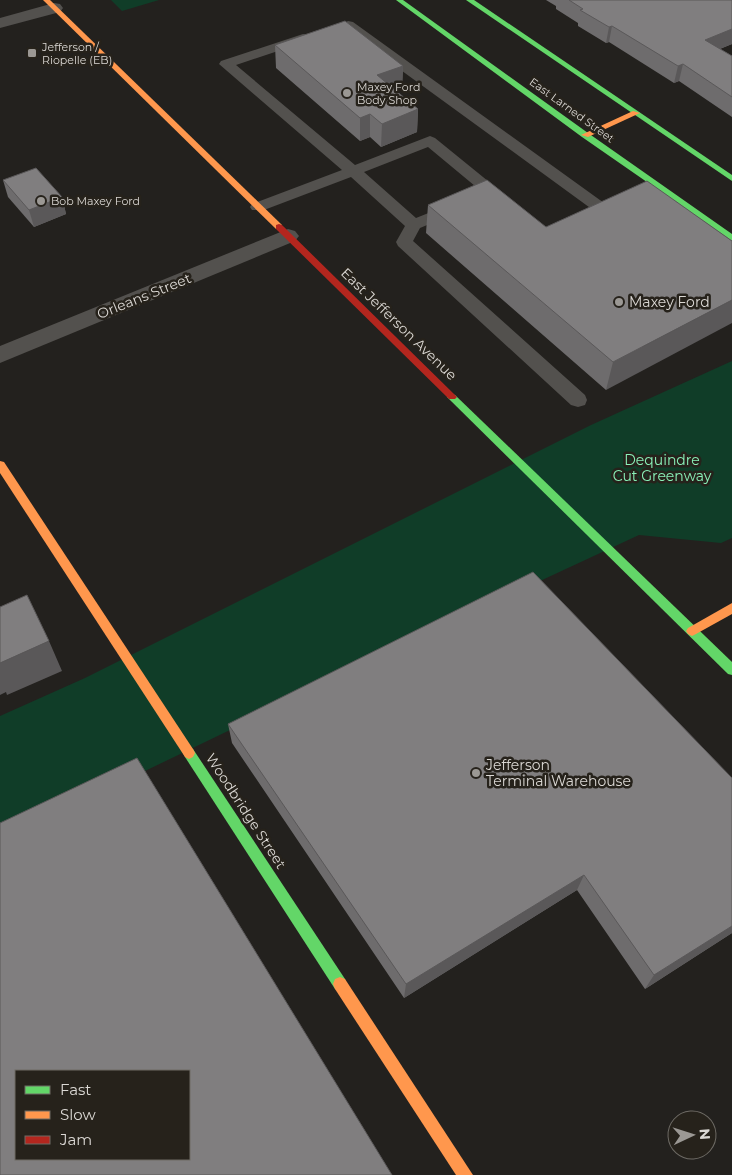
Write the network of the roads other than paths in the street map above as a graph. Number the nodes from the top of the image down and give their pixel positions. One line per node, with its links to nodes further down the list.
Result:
1 (399, 0): 8 (street, East Larned Street)
2 (469, 0): 7 (street)
3 (50, 4): 4 (street); 13 (street, East Jefferson Avenue)
4 (0, 23)
5 (336, 26): 14 (lane)
6 (318, 32): 9 (lane)
7 (636, 113): 8 (street); 10 (street)
8 (585, 135): 15 (street, East Larned Street)
9 (353, 171): 11 (lane); 13 (lane); 16 (lane)
10 (732, 178)
11 (493, 193): 12 (lane); 16 (lane)
12 (508, 204)
13 (258, 207): 18 (street, East Jefferson Avenue)
14 (578, 223)
15 (713, 224): 17 (street); 19 (street, East Larned Street)
16 (414, 225): 21 (lane)
17 (732, 226)
18 (288, 236): 20 (street, Orleans Street); 24 (street, East Jefferson Avenue)
19 (732, 238)
20 (0, 355)
21 (578, 400)
22 (0, 465): 26 (street, Woodbridge Street)
23 (732, 608): 24 (street)
24 (692, 632): 25 (street, East Jefferson Avenue)
25 (732, 670)
26 (464, 1175)

